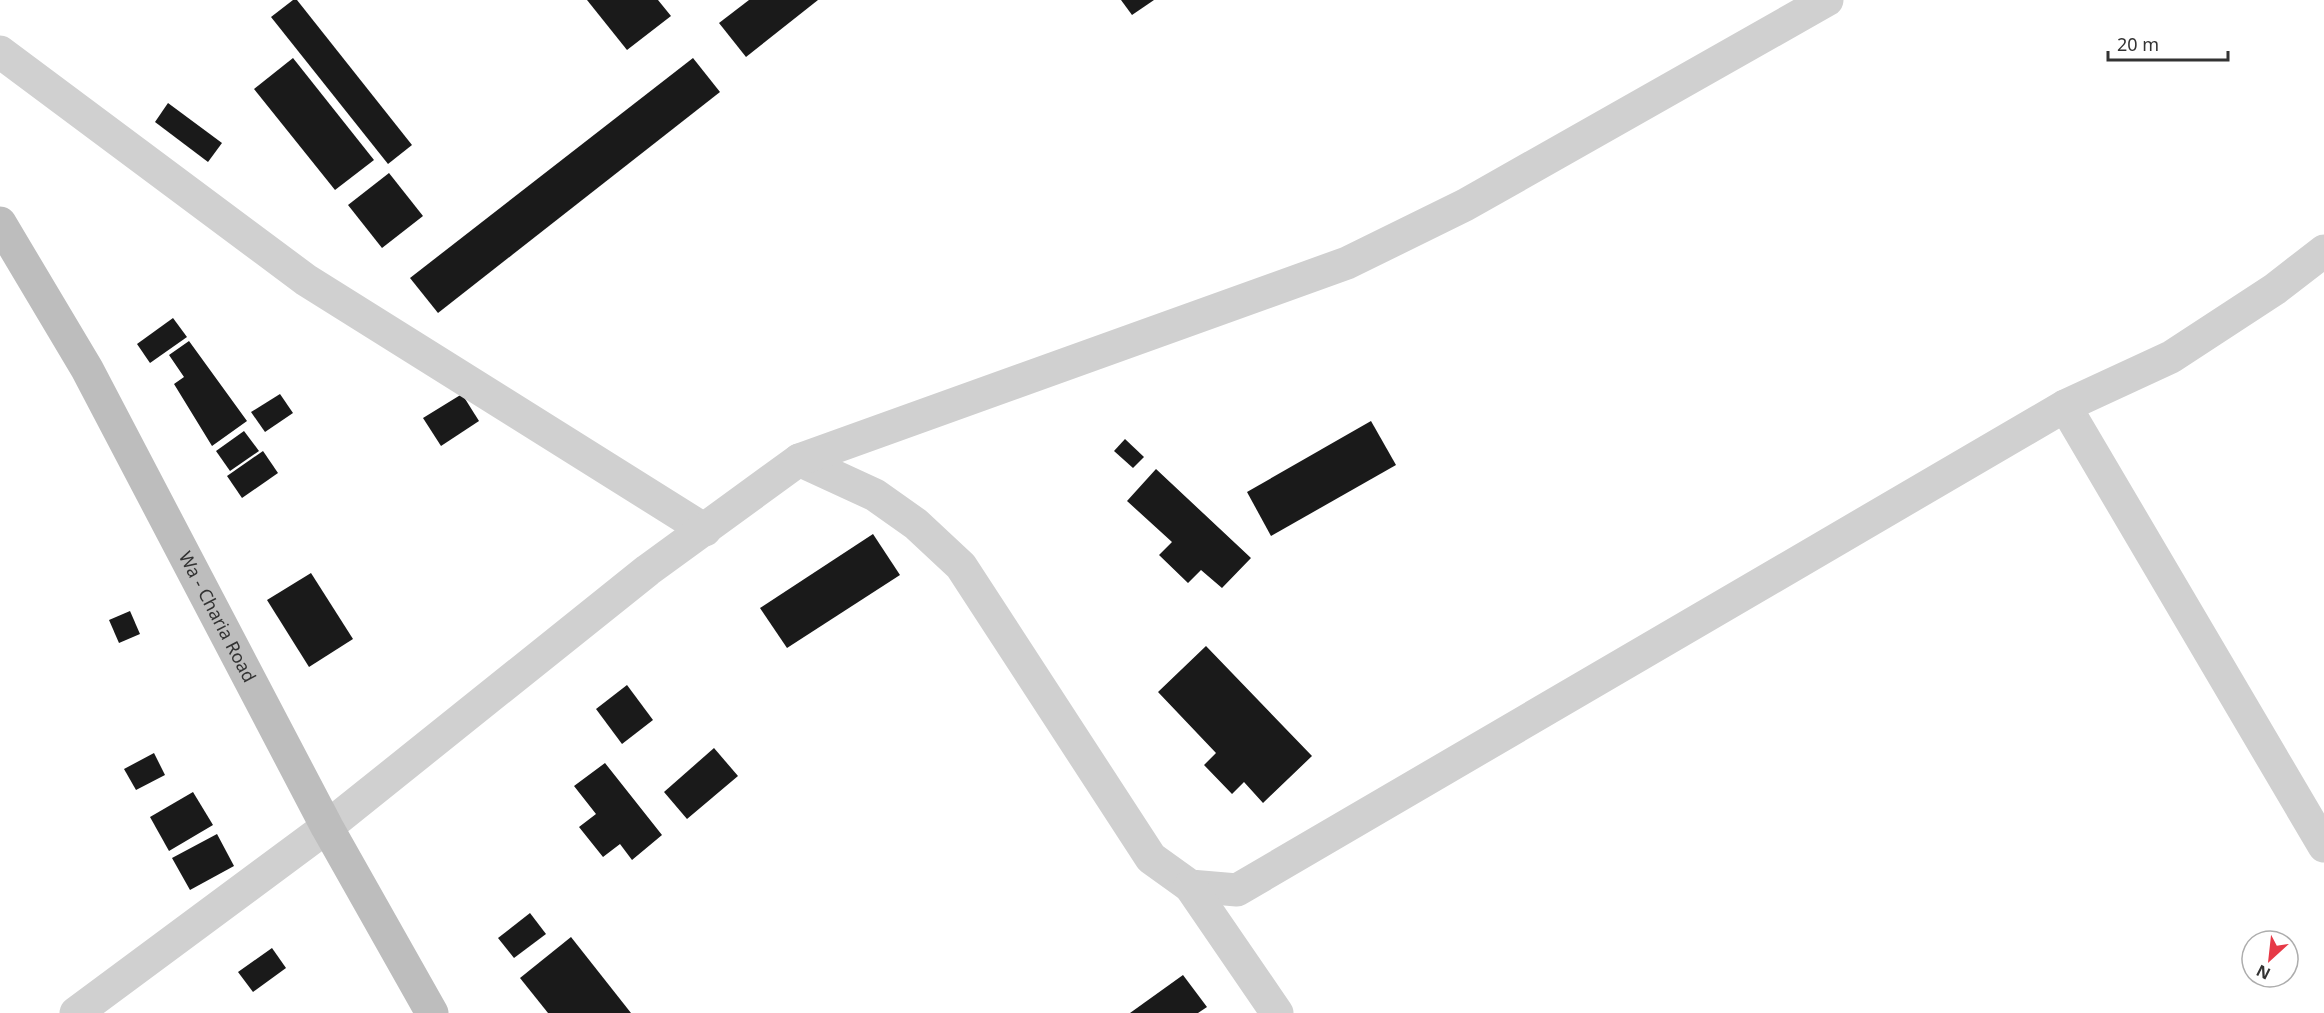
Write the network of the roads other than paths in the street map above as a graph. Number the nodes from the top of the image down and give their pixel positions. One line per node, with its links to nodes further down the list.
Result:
1 (1827, 0): 6 (street)
2 (0, 52): 7 (street)
3 (0, 223): 8 (street, Wa - Charia Road)
4 (2324, 251): 5 (street)
5 (2065, 406): 9 (street); 10 (street)
6 (799, 460): 7 (street); 10 (street)
7 (705, 530): 8 (street)
8 (327, 827): 11 (street); 12 (street, Wa - Charia Road)
9 (2324, 846)
10 (1190, 886): 13 (street)
11 (76, 1013)
12 (432, 1013)
13 (1277, 1013)

